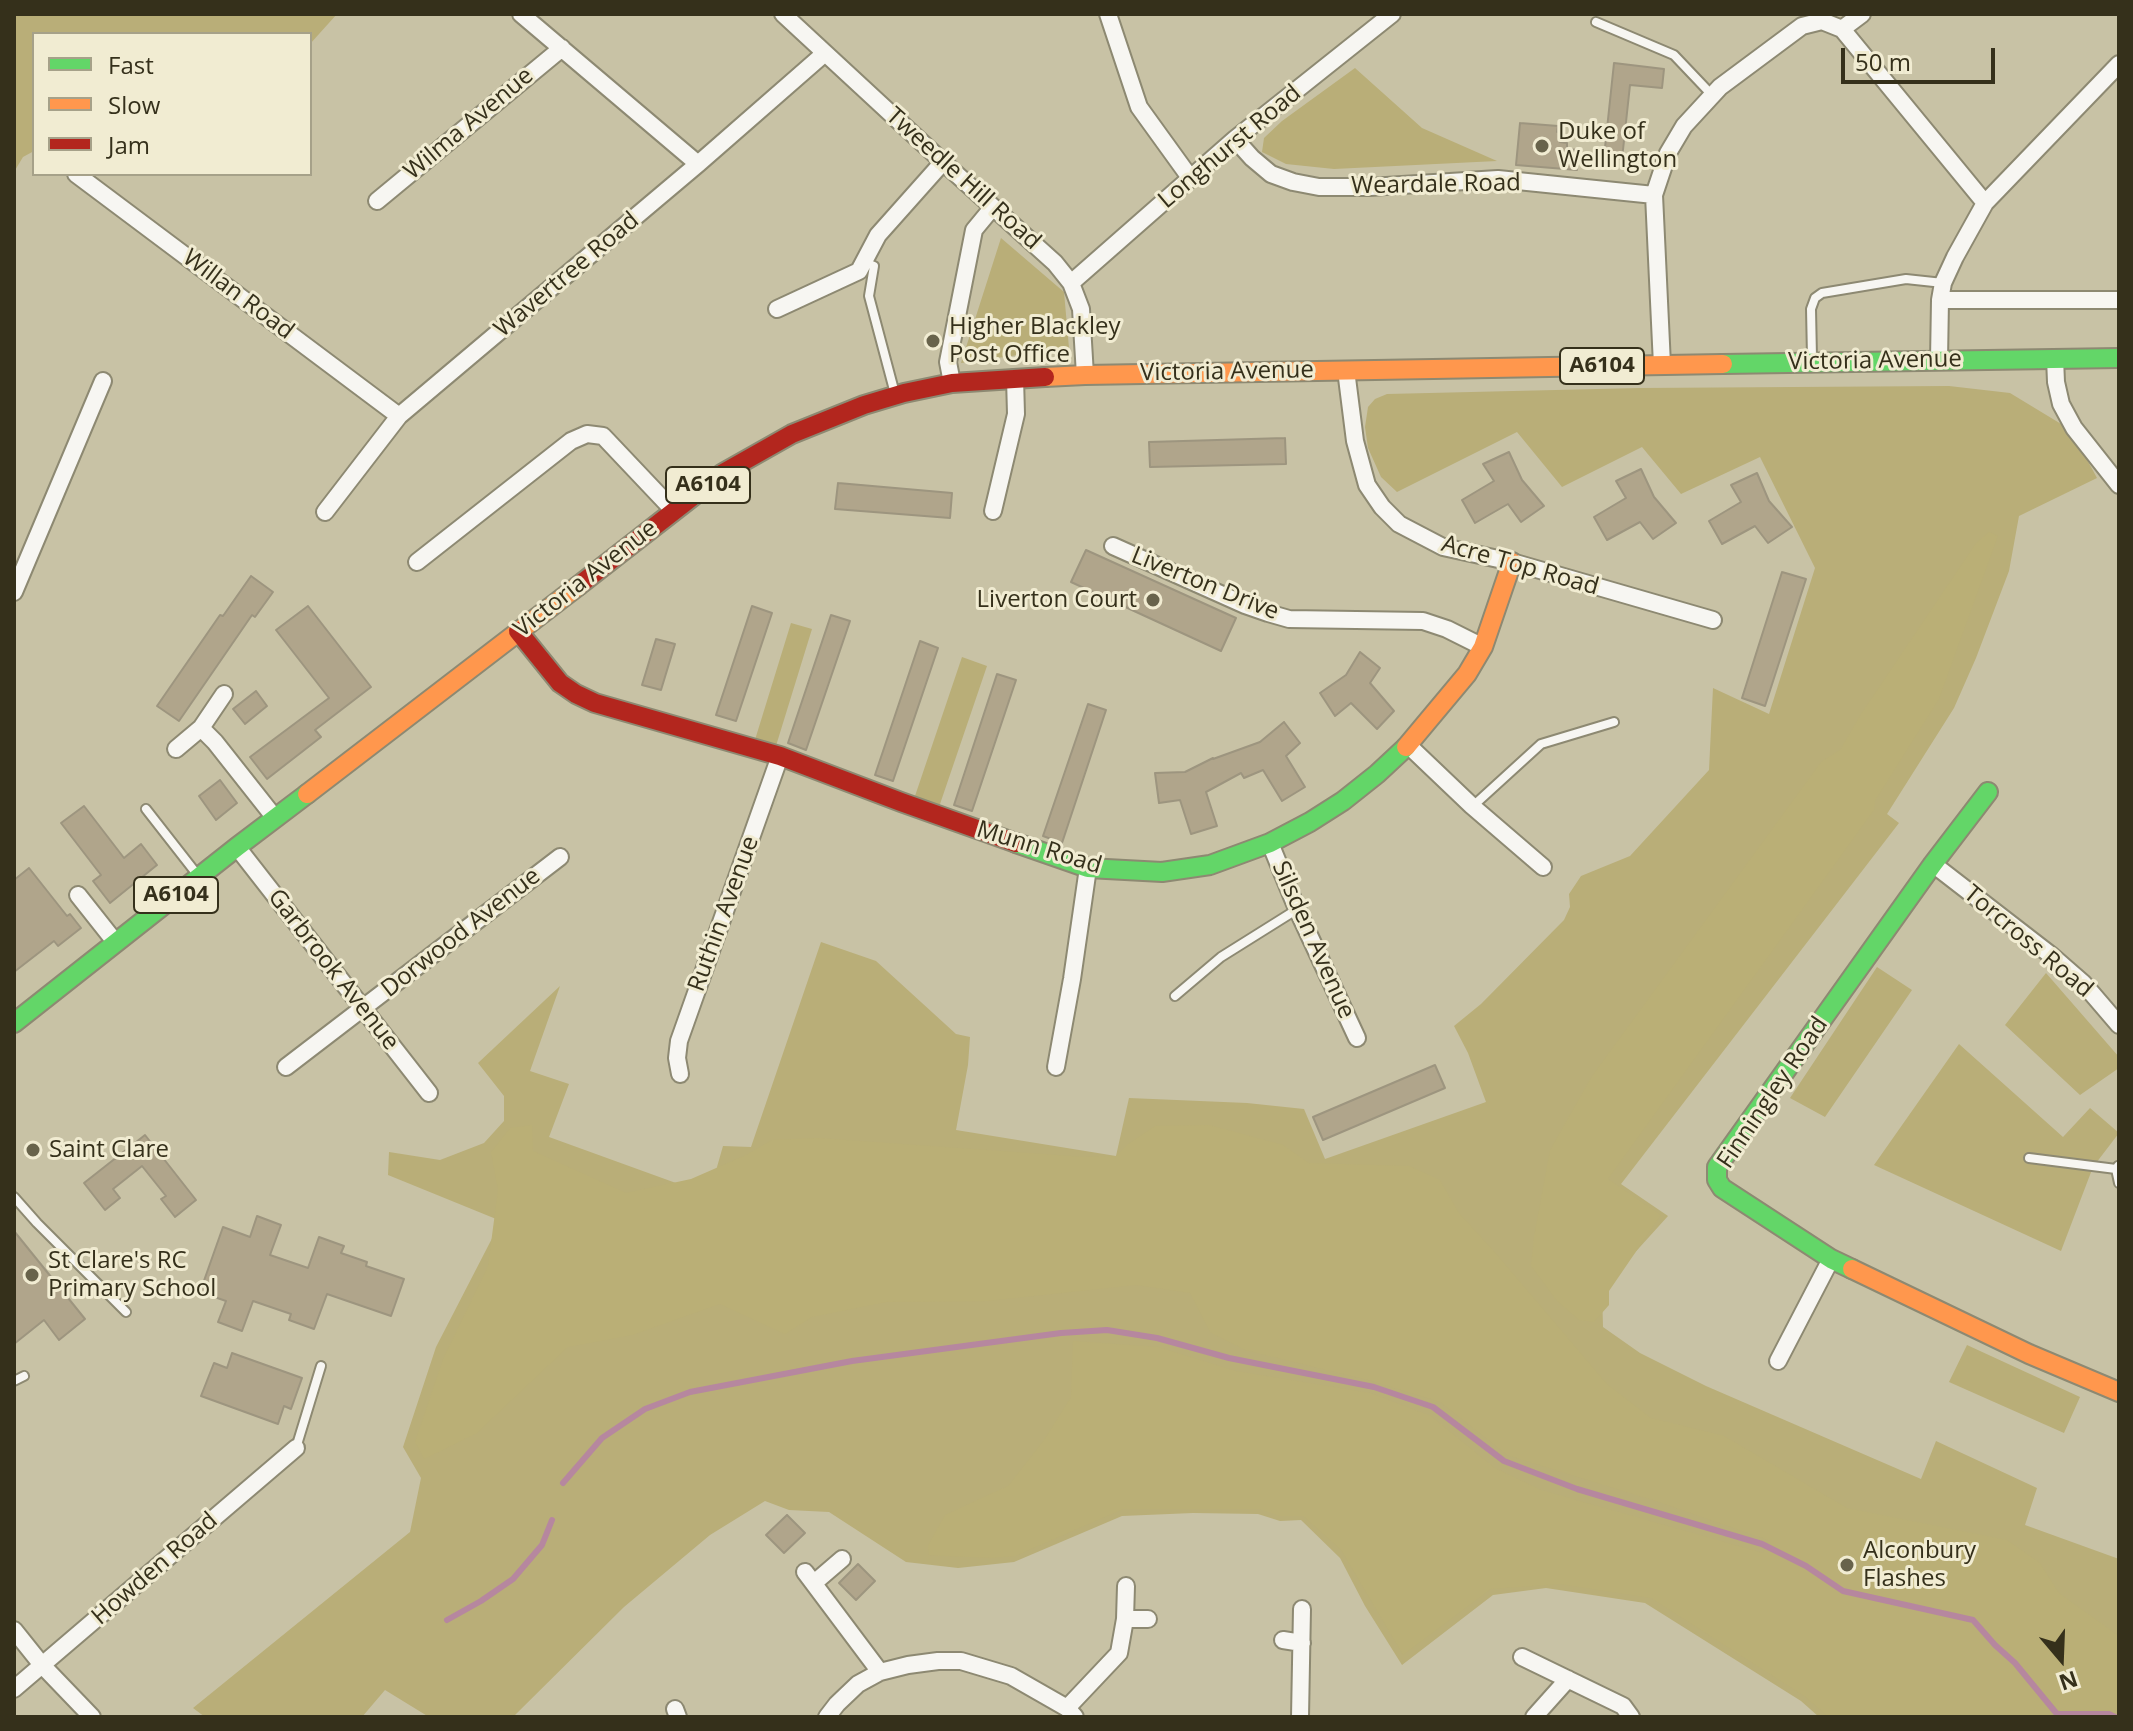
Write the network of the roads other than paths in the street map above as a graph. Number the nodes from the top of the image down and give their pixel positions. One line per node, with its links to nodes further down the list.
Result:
1 (521, 14): 8 (street)
2 (783, 14): 9 (street, Tweedle Hill Road)
3 (1108, 14): 16 (street)
4 (1392, 14): 12 (street, Longhurst Road)
5 (1862, 14): 7 (street)
6 (1596, 22): 11 (lane)
7 (1842, 29): 11 (street); 19 (street)
8 (562, 48): 14 (street); 18 (street, Wilma Avenue)
9 (825, 53): 13 (street, Tweedle Hill Road); 14 (street, Wavertree Road)
10 (2119, 64): 19 (street)
11 (1712, 95): 17 (street)
12 (1235, 139): 16 (street, Longhurst Road); 17 (street, Weardale Road)
13 (943, 162): 20 (street, Tweedle Hill Road); 21 (street)
14 (698, 164): 38 (street, Wavertree Road)
15 (79, 176): 38 (street, Willan Road)
16 (1191, 179): 22 (street, Longhurst Road)
17 (1654, 195): 31 (street)
18 (377, 201)
19 (1985, 203): 23 (street)
20 (993, 207): 22 (street, Tweedle Hill Road); 36 (street)
21 (864, 262): 26 (street); 37 (lane)
22 (1071, 283): 33 (street, Tweedle Hill Road)
23 (1943, 283): 24 (street); 30 (lane)
24 (1940, 300): 25 (street); 29 (street)
25 (2119, 300)
26 (777, 309)
27 (2055, 358): 28 (main road, Victoria Avenue / A6104); 29 (main road, Victoria Avenue / A6104); 39 (street)
28 (2119, 358)
29 (1939, 360): 30 (main road, Victoria Avenue / A6104)
30 (1812, 362): 31 (main road, Victoria Avenue / A6104)
31 (1662, 365): 32 (main road, Victoria Avenue / A6104)
32 (1346, 370): 33 (main road, Victoria Avenue / A6104); 45 (street, Acre Top Road)
33 (1085, 375): 34 (main road, Victoria Avenue / A6104)
34 (1015, 378): 36 (main road, Victoria Avenue / A6104); 41 (street)
35 (103, 381): 46 (street)
36 (952, 383): 37 (main road, Victoria Avenue / A6104)
37 (896, 396): 40 (main road, Victoria Avenue / A6104)
38 (399, 416): 42 (street, Wavertree Road)
39 (2119, 485)
40 (674, 511): 44 (street); 48 (main road, Victoria Avenue / A6104)
41 (993, 511)
42 (325, 512)
43 (1113, 546): 49 (street, Liverton Drive)
44 (417, 562)
45 (1512, 562): 47 (street, Acre Top Road); 49 (main road, Munn Road)
46 (14, 592)
47 (1713, 620)
48 (518, 631): 55 (main road, Munn Road); 59 (main road, Victoria Avenue / A6104)
49 (1483, 647): 53 (main road, Munn Road)
50 (224, 694): 52 (street)
51 (1614, 722): 57 (lane)
52 (201, 728): 54 (street); 59 (street)
53 (1408, 745): 57 (street); 60 (main road, Munn Road)
54 (176, 749)
55 (780, 756): 65 (main road, Munn Road); 77 (street, Ruthin Avenue)
56 (1988, 792): 63 (main road, Finningley Road)
57 (1472, 806): 64 (street)
58 (146, 809): 66 (lane)
59 (275, 818): 61 (main road, Victoria Avenue / A6104)
60 (1270, 843): 65 (main road, Munn Road); 68 (street, Silsden Avenue)
61 (237, 847): 66 (main road, Victoria Avenue / A6104); 71 (street, Garbrook Avenue)
62 (560, 857): 71 (street, Dorwood Avenue)
63 (1933, 864): 73 (street, Torcross Road); 83 (main road, Finningley Road)
64 (1543, 867)
65 (1088, 868): 76 (street)
66 (199, 877): 69 (main road, Victoria Avenue / A6104)
67 (78, 895): 69 (street)
68 (1297, 909): 70 (lane); 74 (street, Silsden Avenue)
69 (116, 943): 72 (main road, Victoria Avenue / A6104)
70 (1175, 996)
71 (363, 1008): 75 (street, Dorwood Avenue); 78 (street, Garbrook Avenue)
72 (14, 1023)
73 (2119, 1025)
74 (1357, 1038)
75 (286, 1067)
76 (1056, 1067)
77 (680, 1074)
78 (429, 1093)
79 (2029, 1158): 80 (lane)
80 (2117, 1168): 81 (lane)
81 (2119, 1183)
82 (14, 1197): 84 (lane)
83 (1831, 1259): 85 (street); 89 (main road, Finningley Road)
84 (126, 1312)
85 (1778, 1361)
86 (321, 1366): 90 (lane)
87 (24, 1376): 88 (lane)
88 (14, 1381)
89 (2119, 1392)
90 (296, 1448): 100 (street, Howden Road)
91 (842, 1559): 101 (street)
92 (1126, 1586): 94 (street)
93 (1302, 1609): 98 (street)
94 (1125, 1619): 95 (street); 104 (street)
95 (1148, 1619)
96 (14, 1630): 100 (street)
97 (1283, 1640): 98 (street)
98 (1302, 1643): 107 (street)
99 (1522, 1657): 102 (street)
100 (42, 1665): 103 (street, Howden Road); 105 (street)
101 (880, 1672): 104 (street); 106 (street)
102 (1568, 1679): 108 (street); 109 (street)
103 (14, 1689)
104 (1071, 1712)
105 (92, 1717)
106 (827, 1717)
107 (1300, 1717)
108 (1534, 1717)
109 (1631, 1717)

